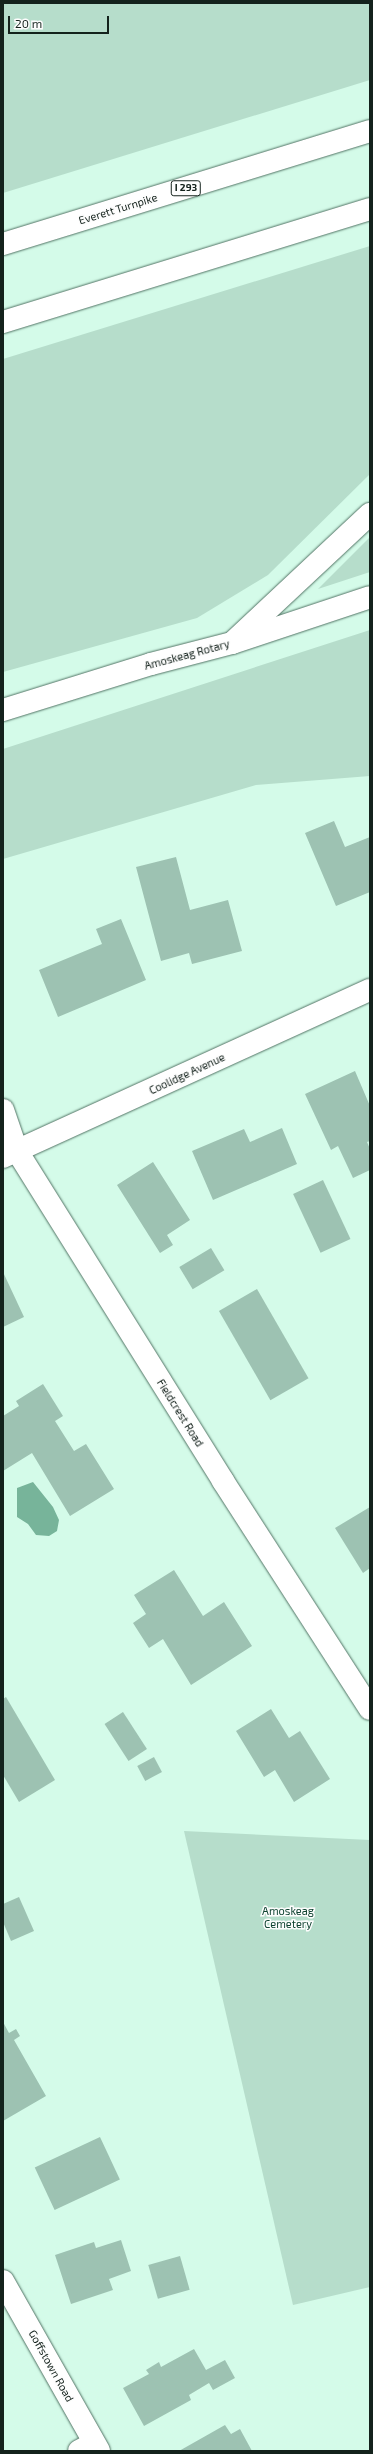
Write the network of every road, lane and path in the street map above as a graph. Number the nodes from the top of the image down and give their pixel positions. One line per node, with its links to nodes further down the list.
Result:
1 (370, 131): 3 (main road, Everett Turnpike / I 293)
2 (370, 209): 4 (main road)
3 (3, 244)
4 (3, 322)
5 (370, 514): 7 (main road)
6 (370, 597): 7 (main road, Amoskeag Rotary)
7 (232, 643): 8 (main road, Amoskeag Rotary)
8 (3, 710)
9 (370, 990): 11 (main road, Coolidge Avenue)
10 (3, 1110): 11 (main road, Fieldcrest Road)
11 (8, 1154): 12 (main road, Fieldcrest Road)
12 (370, 1709)
13 (3, 2281): 14 (main road, Goffstown Road)
14 (91, 2448)

